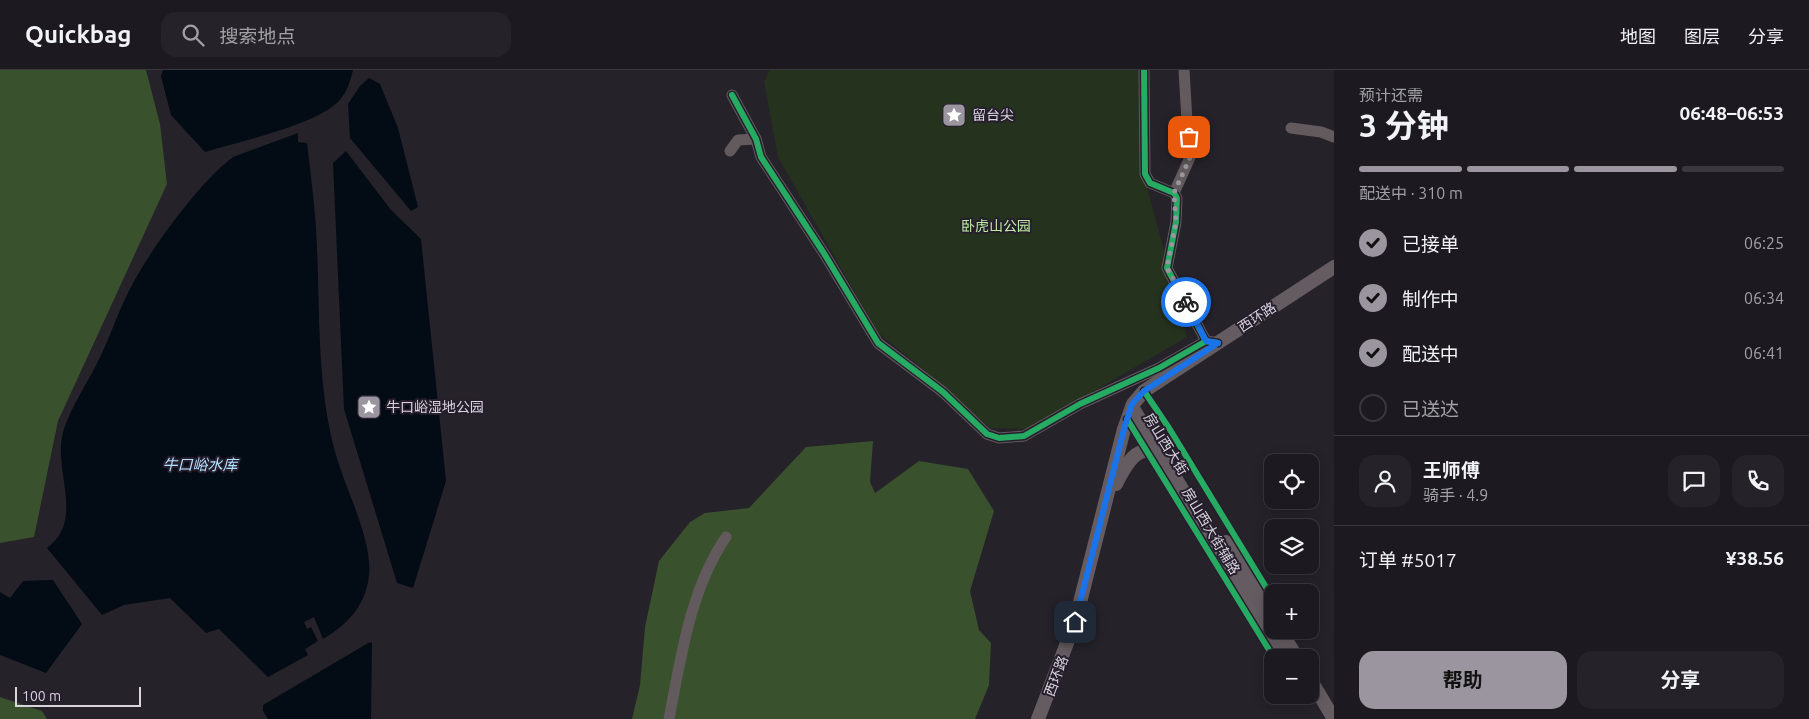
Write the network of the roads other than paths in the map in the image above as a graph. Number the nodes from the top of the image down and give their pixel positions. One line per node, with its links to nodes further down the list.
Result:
1 (1144, 70): 8 (street)
2 (1184, 70): 8 (street)
3 (732, 96): 6 (street)
4 (1291, 128): 5 (street)
5 (1334, 137)
6 (756, 139): 7 (street); 11 (street)
7 (730, 151)
8 (1174, 193): 11 (street)
9 (1334, 267): 11 (main road, 西环路)
10 (1334, 274): 12 (main road, 西环路)
11 (1212, 342): 12 (main road, 西环路)
12 (1136, 405): 13 (main road, 房山西大街); 14 (main road, 西环路); 16 (main road, 房山西大街); 21 (main road, 西环路)
13 (1160, 452): 14 (main road); 17 (main road, 房山西大街)
14 (1115, 484): 22 (main road, 西环路)
15 (726, 537): 20 (street)
16 (1264, 605)
17 (1280, 649)
18 (1319, 695): 24 (main road)
19 (1314, 704): 23 (main road)
20 (669, 719)
21 (1038, 719)
22 (1044, 719)
23 (1323, 719)
24 (1334, 719)

